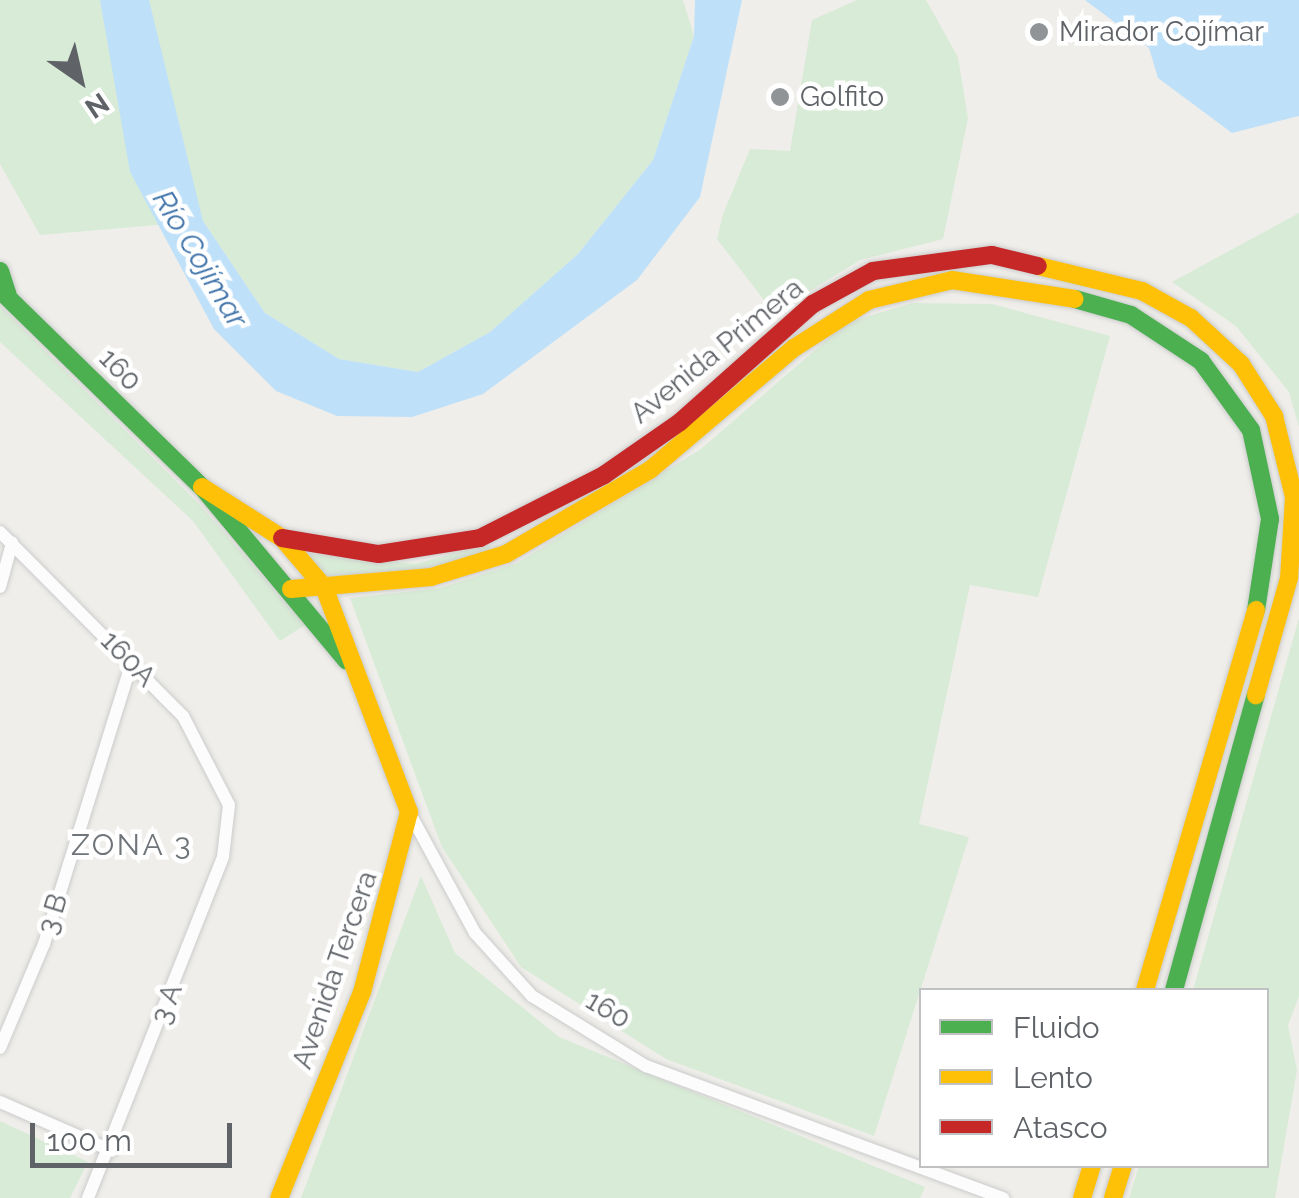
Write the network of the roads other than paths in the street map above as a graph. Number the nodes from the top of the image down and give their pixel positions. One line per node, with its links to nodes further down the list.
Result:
1 (0, 271): 3 (street)
2 (1142, 290): 4 (street); 7 (street, Avenida Primera); 11 (street, Avenida Primera)
3 (4, 293): 5 (street, 160)
4 (1131, 315): 10 (street, Avenida Primera); 13 (street, Avenida Primera)
5 (202, 487): 7 (street, 160); 9 (street, 160)
6 (0, 532): 8 (street, 160A)
7 (282, 538): 9 (street); 13 (street, 160)
8 (12, 543): 12 (street); 15 (street, 160A)
9 (273, 569): 14 (street, 160)
10 (1265, 576): 11 (street); 19 (street, Avenida Primera)
11 (1288, 578): 20 (street, Avenida Primera)
12 (0, 587)
13 (324, 587): 14 (street, Avenida Primera); 16 (street, 160)
14 (291, 589): 16 (street, 160)
15 (132, 661): 17 (street, 160A); 23 (street, 3 B)
16 (359, 676): 18 (street, 160)
17 (229, 806): 25 (street, 3 A)
18 (408, 812): 26 (street, 160); 31 (street, Avenida Tercera)
19 (1174, 897): 20 (street); 21 (street, Avenida Primera)
20 (1201, 902): 22 (street, Avenida Primera)
21 (1146, 988)
22 (1175, 988)
23 (0, 1048)
24 (0, 1102): 25 (street)
25 (112, 1151): 30 (street, 3 A)
26 (919, 1167)
27 (921, 1168): 32 (street, 160)
28 (1091, 1168): 33 (street)
29 (1122, 1168): 34 (street)
30 (88, 1198)
31 (279, 1198)
32 (1002, 1198)
33 (1082, 1198)
34 (1113, 1198)

